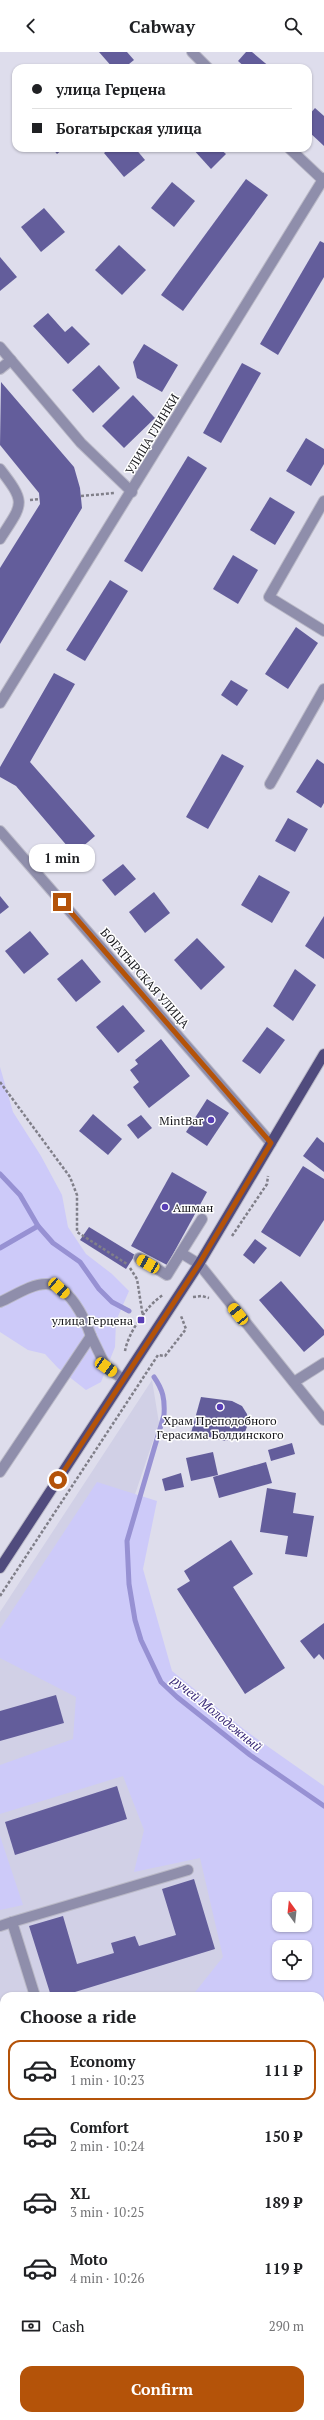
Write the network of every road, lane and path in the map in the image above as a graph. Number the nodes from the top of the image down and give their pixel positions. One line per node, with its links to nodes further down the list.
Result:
1 (192, 52): 2 (street)
2 (204, 64)
3 (293, 152): 4 (street)
4 (324, 180): 9 (street, УЛИЦА ГЛИНКИ)
5 (0, 347): 6 (street)
6 (12, 360): 7 (street); 9 (street)
7 (0, 369)
8 (0, 469): 14 (street)
9 (132, 492): 10 (path); 17 (street, УЛИЦА ГЛИНКИ)
10 (81, 496)
11 (40, 499): 12 (path)
12 (31, 500)
13 (324, 501): 15 (street)
14 (0, 539)
15 (324, 631)
16 (324, 689): 18 (street)
17 (0, 703)
18 (270, 784)
19 (0, 831): 22 (street, БОГАТЫРСКАЯ УЛИЦА)
20 (324, 1054): 22 (main road)
21 (0, 1082): 34 (path)
22 (271, 1143): 28 (main road)
23 (267, 1184): 25 (path)
24 (202, 1219): 26 (street)
25 (231, 1238)
26 (181, 1253): 27 (street); 28 (street)
27 (139, 1258)
28 (199, 1264): 38 (main road); 39 (street)
29 (214, 1299): 32 (path)
30 (155, 1300): 34 (path)
31 (0, 1302): 35 (street)
32 (188, 1302)
33 (182, 1311): 43 (path)
34 (143, 1317): 36 (path)
35 (92, 1336): 38 (street); 41 (street)
36 (126, 1343)
37 (324, 1363): 39 (street)
38 (123, 1379): 42 (main road)
39 (294, 1382): 40 (street)
40 (324, 1420)
41 (0, 1472)
42 (0, 1568)
43 (0, 1596)
44 (188, 1870): 45 (street)
45 (12, 1922): 46 (street); 47 (street)
46 (0, 1926)
47 (34, 1992)

